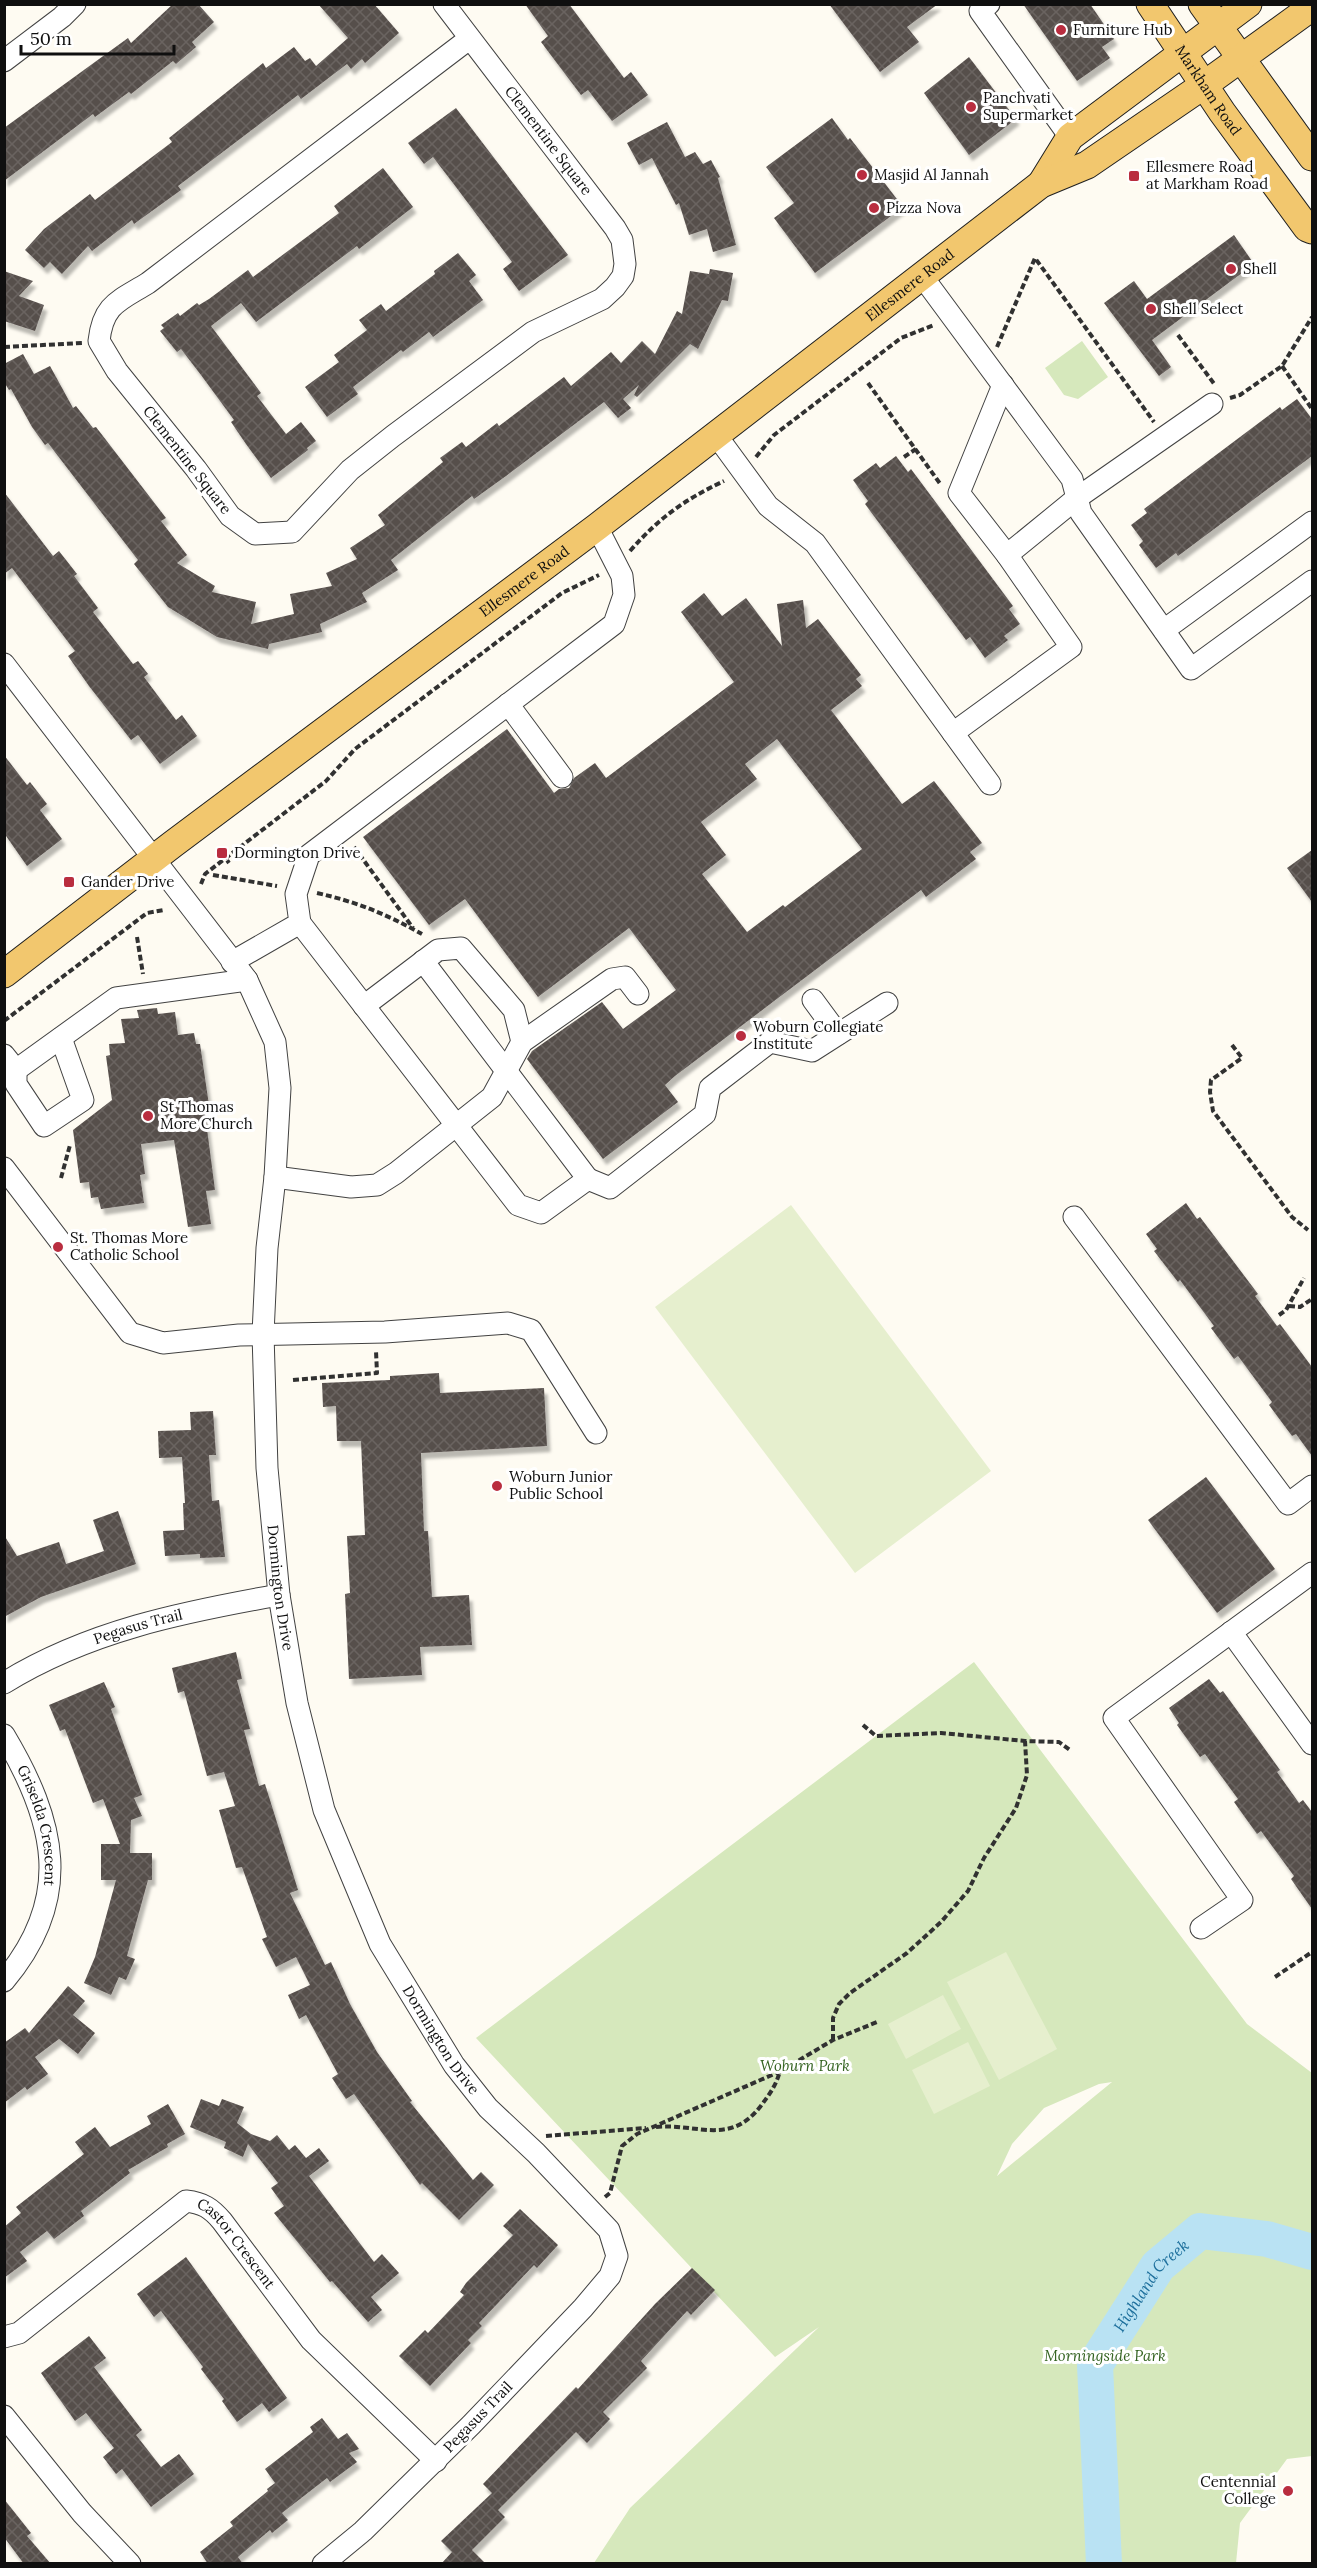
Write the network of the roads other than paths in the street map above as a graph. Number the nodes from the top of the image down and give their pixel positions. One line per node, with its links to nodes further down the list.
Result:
1 (75, 4): 12 (street)
2 (444, 4): 9 (street, Clementine Square)
3 (989, 4): 14 (street)
4 (1150, 4): 10 (main road, Markham Road)
5 (1202, 4): 8 (main road)
6 (1248, 4): 8 (main road, Ellesmere Road)
7 (1308, 4): 11 (main road, Ellesmere Road)
8 (1218, 27): 10 (main road, Ellesmere Road); 11 (main road)
9 (469, 39): 9 (street, Clementine Square)
10 (1183, 54): 13 (main road, Markham Road); 14 (main road, Ellesmere Road)
11 (1241, 59): 13 (main road, Ellesmere Road); 15 (main road)
12 (5, 61)
13 (1204, 85): 16 (main road, Ellesmere Road); 17 (main road, Markham Road)
14 (1070, 137): 16 (main road, Ellesmere Road)
15 (1312, 157)
16 (1041, 184): 18 (main road, Ellesmere Road)
17 (1312, 230)
18 (922, 276): 19 (street); 21 (main road, Ellesmere Road)
19 (1003, 385): 22 (street); 25 (street)
20 (1219, 402): 22 (street)
21 (716, 435): 24 (main road, Ellesmere Road); 30 (street)
22 (1077, 498): 25 (street); 27 (street)
23 (1312, 522): 27 (street)
24 (597, 527): 29 (street); 33 (main road, Ellesmere Road)
25 (1007, 555): 30 (street)
26 (1312, 581): 27 (street)
27 (1164, 630)
28 (4, 664): 33 (street)
29 (508, 704): 31 (street); 34 (street)
30 (953, 733): 32 (street)
31 (562, 777)
32 (990, 784)
33 (153, 860): 36 (street, Dormington Drive); 37 (main road, Ellesmere Road)
34 (300, 923): 36 (street); 42 (street)
35 (423, 961): 42 (street); 45 (street); 47 (street)
36 (232, 962): 38 (street, Dormington Drive)
37 (4, 974)
38 (247, 980): 44 (street); 50 (street, Dormington Drive)
39 (638, 994): 45 (street)
40 (813, 1000): 43 (street)
41 (887, 1003): 43 (street)
42 (364, 1006): 48 (street)
43 (838, 1034): 51 (street)
44 (61, 1038): 46 (street); 46 (street)
45 (522, 1042): 47 (street)
46 (10, 1063)
47 (507, 1070): 48 (street); 51 (street)
48 (457, 1126): 50 (street); 51 (street)
49 (4, 1168): 53 (street)
50 (275, 1178): 53 (street, Dormington Drive)
51 (588, 1179)
52 (1074, 1217): 55 (street)
53 (263, 1334): 54 (street); 57 (street, Dormington Drive)
54 (596, 1432)
55 (1312, 1486)
56 (1312, 1573): 58 (street)
57 (279, 1595): 59 (street, Pegasus Trail); 64 (street, Dormington Drive)
58 (1231, 1632): 61 (street); 62 (street)
59 (4, 1683)
60 (4, 1735): 63 (street, Griselda Crescent)
61 (1312, 1744)
62 (1201, 1928)
63 (4, 1981)
64 (617, 2256): 67 (street, Pegasus Trail)
65 (4, 2337): 67 (street, Castor Crescent)
66 (4, 2416): 68 (street)
67 (436, 2461): 69 (street, Pegasus Trail)
68 (130, 2564)
69 (323, 2564)

